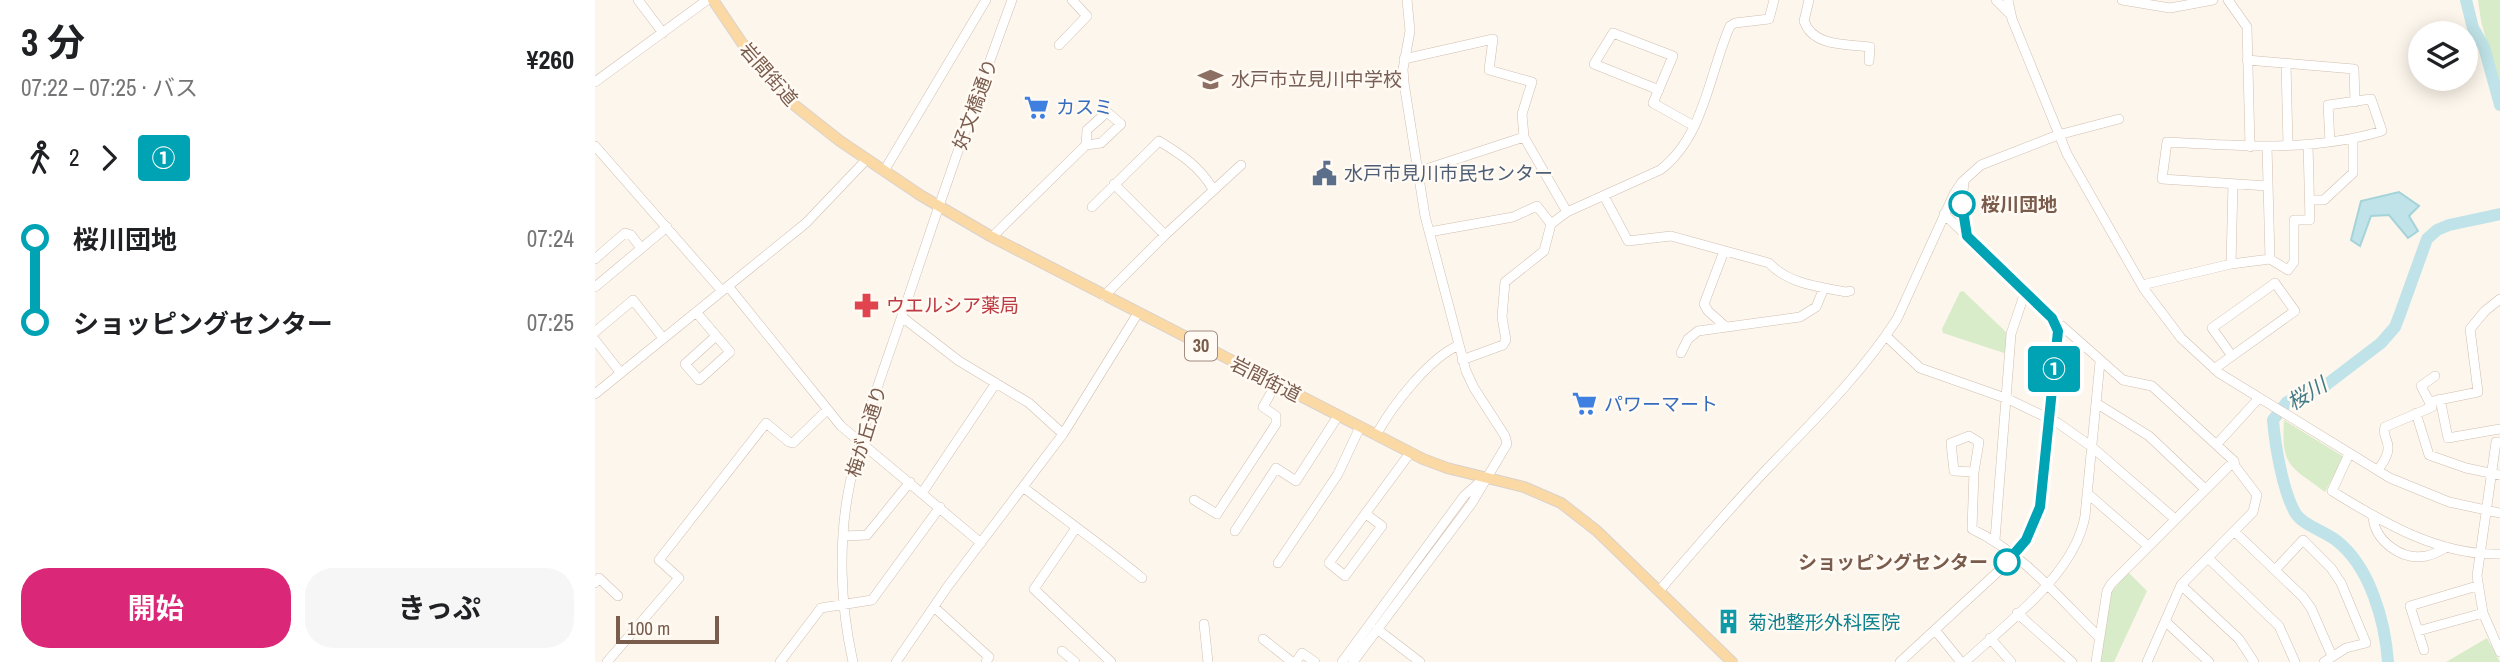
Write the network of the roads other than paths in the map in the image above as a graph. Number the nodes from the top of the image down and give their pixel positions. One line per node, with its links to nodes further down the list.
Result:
1 (638, 0): 16 (street)
2 (707, 0): 16 (street)
3 (713, 0): 37 (main road, 岩間街道 / 30)
4 (986, 0): 39 (street)
5 (1012, 0): 48 (street, 好文橋通り)
6 (1072, 0): 17 (street)
7 (1407, 0): 18 (street)
8 (1774, 0): 26 (street)
9 (1809, 0): 20 (street)
10 (1996, 0): 15 (street)
11 (2008, 0): 15 (street)
12 (2122, 0): 13 (street)
13 (2213, 0)
14 (2228, 0): 19 (street)
15 (2010, 14): 27 (street)
16 (663, 33): 22 (street)
17 (1059, 45)
18 (1404, 59): 28 (street); 40 (street)
19 (2247, 60): 21 (street); 36 (street)
20 (1869, 61)
21 (2286, 64): 24 (street); 34 (street)
22 (595, 82)
23 (1659, 90): 23 (street); 26 (street)
24 (2355, 102): 29 (street); 30 (street)
25 (2119, 119): 27 (street)
26 (1694, 126): 46 (street)
27 (2058, 135): 41 (street); 63 (street)
28 (1524, 137): 40 (street); 50 (street)
29 (2353, 140): 30 (street); 47 (street)
30 (2330, 142): 31 (street)
31 (2308, 144): 34 (street); 47 (street)
32 (595, 145): 53 (street)
33 (1086, 145): 57 (street)
34 (2288, 145): 35 (street)
35 (2267, 146): 36 (street); 44 (street)
36 (2250, 147): 43 (street)
37 (867, 159): 39 (main road, 岩間街道 / 30); 66 (street)
38 (1241, 165): 45 (street)
39 (884, 171): 48 (main road, 岩間街道 / 30)
40 (1417, 172): 54 (street)
41 (1966, 177): 51 (street); 56 (street)
42 (1114, 184): 45 (street); 49 (street); 55 (street)
43 (2233, 184): 44 (street); 62 (street)
44 (2268, 186): 61 (street)
45 (1213, 189): 55 (street)
46 (1604, 196): 50 (street); 59 (street)
47 (2310, 200): 61 (street)
48 (938, 207): 57 (main road, 岩間街道 / 30); 73 (street, 梅が丘通り)
49 (1092, 207)
50 (1567, 212): 52 (street)
51 (1944, 214): 56 (street); 78 (street)
52 (1551, 225): 54 (street); 84 (street)
53 (667, 227): 58 (street); 66 (street)
54 (1429, 232): 81 (street)
55 (1165, 235): 69 (street)
56 (1967, 236): 68 (street)
57 (992, 237): 69 (main road, 岩間街道 / 30)
58 (641, 248): 60 (street); 64 (street)
59 (1724, 251): 65 (street); 75 (street)
60 (595, 258)
61 (2270, 259): 62 (street)
62 (2231, 264): 63 (street)
63 (2142, 285): 86 (street)
64 (595, 286)
65 (1824, 288): 67 (street); 75 (street)
66 (725, 289): 71 (street); 97 (street)
67 (1850, 291)
68 (2025, 292): 74 (street); 92 (street)
69 (1104, 296): 72 (main road, 岩間街道 / 30)
70 (2500, 299): 94 (street)
71 (696, 312): 77 (street); 79 (street)
72 (1138, 313): 90 (main road, 岩間街道 / 30); 103 (street)
73 (902, 317): 89 (street); 106 (street, 梅が丘通り)
74 (2057, 326): 85 (street); 100 (street)
75 (1727, 327): 82 (street)
76 (595, 332): 79 (street)
77 (716, 336): 77 (street)
78 (1886, 336): 92 (street); 147 (street)
79 (663, 338): 87 (street)
80 (595, 340): 87 (street)
81 (1459, 345): 84 (street); 104 (street)
82 (1681, 353)
83 (2232, 356): 83 (street); 86 (street)
84 (1462, 360): 115 (street)
85 (2100, 362): 96 (street); 107 (street)
86 (2214, 369): 93 (street)
87 (620, 372): 91 (street)
88 (2435, 376): 95 (street)
89 (996, 383): 103 (street); 119 (street)
90 (1276, 384): 99 (main road, 岩間街道 / 30); 121 (street)
91 (595, 394)
92 (2005, 397): 100 (street); 132 (street)
93 (2259, 398): 107 (street); 110 (street)
94 (2440, 399): 95 (street); 102 (street)
95 (2429, 402): 98 (street)
96 (2096, 404): 108 (street); 118 (street)
97 (827, 410): 106 (street); 167 (street)
98 (2416, 413): 112 (street); 114 (street)
99 (1338, 416): 101 (main road, 岩間街道 / 30); 129 (street)
100 (2049, 418): 108 (street); 138 (street)
101 (1360, 427): 104 (main road, 岩間街道 / 30); 140 (street)
102 (2500, 429)
103 (1063, 434): 117 (street)
104 (1375, 435): 109 (main road, 岩間街道 / 30)
105 (2500, 442): 114 (street)
106 (861, 444): 116 (street); 131 (street, 梅が丘通り)
107 (2217, 444): 111 (street)
108 (2092, 447): 120 (street); 127 (street)
109 (1411, 453): 115 (main road, 岩間街道 / 30); 125 (street)
110 (2349, 454): 112 (street); 126 (street)
111 (2234, 461): 118 (street); 130 (street)
112 (2378, 470): 123 (street)
113 (1974, 472): 132 (street)
114 (2496, 475): 123 (street)
115 (1486, 477): 147 (main road, 岩間街道 / 30); 155 (street); 177 (street)
116 (910, 482): 119 (street); 131 (street)
117 (1023, 486): 128 (street); 133 (street)
118 (2205, 489): 127 (street)
119 (922, 493): 122 (street)
120 (2087, 493): 134 (street); 145 (street)
121 (1194, 500)
122 (940, 507): 133 (street); 149 (street)
123 (2487, 511): 124 (street); 136 (street)
124 (2500, 513)
125 (1366, 514): 125 (street)
126 (2373, 517): 135 (street); 135 (street)
127 (2175, 519): 134 (street)
128 (1076, 528): 142 (street); 173 (street)
129 (1235, 531)
130 (2235, 532): 139 (street); 141 (street)
131 (844, 536): 149 (street, 梅が丘通り)
132 (1995, 540): 138 (street)
133 (981, 543): 150 (street)
134 (2148, 546): 159 (street)
135 (2447, 547): 136 (street)
136 (2479, 553): 137 (street); 146 (street)
137 (2500, 554)
138 (2016, 555): 145 (street); 156 (street)
139 (2208, 558): 144 (street); 188 (street)
140 (1278, 563)
141 (2275, 570): 165 (street); 165 (street)
142 (1142, 578)
143 (595, 583): 148 (street)
144 (2181, 585): 153 (street); 187 (street)
145 (2046, 586): 152 (street); 159 (street)
146 (2477, 586): 151 (street); 157 (street)
147 (1659, 591): 180 (main road, 岩間街道 / 30)
148 (618, 596)
149 (845, 605): 168 (street); 169 (street, 梅が丘通り)
150 (934, 607): 170 (street); 171 (street)
151 (2483, 613): 157 (street); 161 (street)
152 (2017, 614): 158 (street); 184 (street)
153 (2165, 621): 166 (street); 186 (street)
154 (1204, 624): 174 (street)
155 (1377, 629): 178 (street); 179 (street)
156 (1935, 630): 181 (street); 182 (street)
157 (2418, 631): 162 (street)
158 (1990, 638): 182 (street); 183 (street)
159 (2099, 638): 185 (street)
160 (1263, 639): 175 (street)
161 (2497, 639): 164 (street)
162 (2424, 650)
163 (1062, 651): 172 (street)
164 (2500, 652)
165 (2328, 659)
166 (2149, 661)
167 (607, 662)
168 (780, 662)
169 (853, 662)
170 (896, 662)
171 (985, 662)
172 (1075, 662)
173 (1111, 662)
174 (1208, 662)
175 (1294, 662): 176 (street)
176 (1315, 662)
177 (1342, 662)
178 (1353, 662)
179 (1420, 662)
180 (1732, 662)
181 (1900, 662)
182 (1963, 662)
183 (2011, 662)
184 (2071, 662)
185 (2096, 662)
186 (2209, 662)
187 (2254, 662)
188 (2295, 662)

